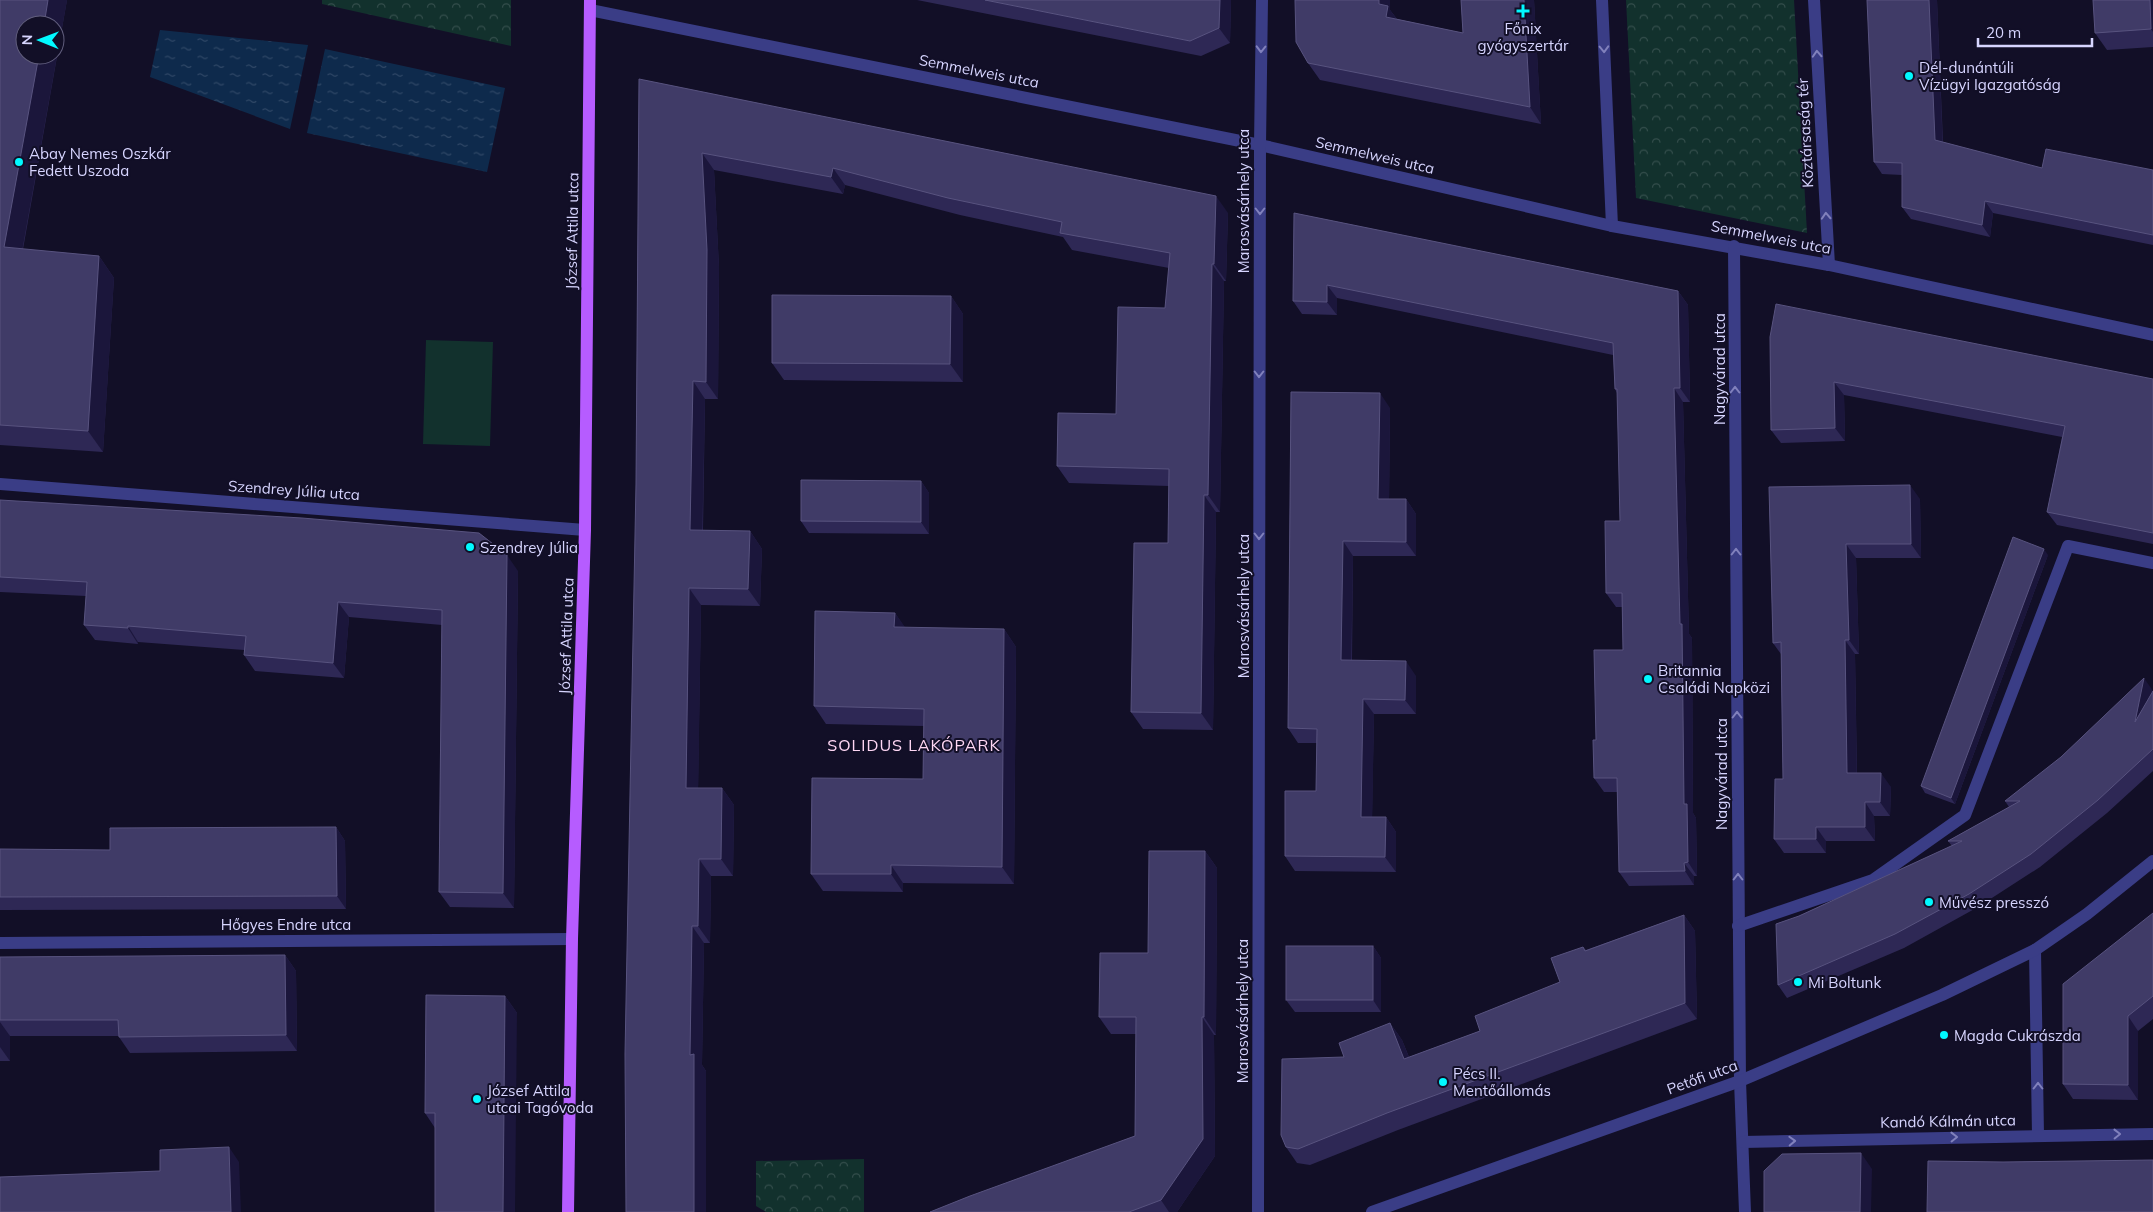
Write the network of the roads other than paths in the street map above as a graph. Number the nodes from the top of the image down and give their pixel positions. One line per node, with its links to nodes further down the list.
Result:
1 (1262, 0): 5 (street, Marosvásárhely utca, one-way to 5)
2 (1602, 0): 6 (street, one-way to 6)
3 (1814, 0): 8 (street, Köztársaság tér, one-way to 3)
4 (590, 5): 5 (street, Semmelweis utca); 11 (main road, József Attila utca)
5 (1260, 145): 6 (street, Semmelweis utca); 23 (street, Marosvásárhely utca, one-way to 23)
6 (1612, 226): 7 (street, Semmelweis utca)
7 (1734, 246): 8 (street, Semmelweis utca); 14 (street, Nagyvárad utca, one-way to 7)
8 (1829, 265): 9 (street, Semmelweis utca)
9 (2153, 334)
10 (0, 484): 11 (street, Szendrey Júlia utca)
11 (585, 530): 15 (main road, József Attila utca)
12 (2153, 563): 14 (street)
13 (2153, 861): 17 (street, Petőfi utca)
14 (1738, 926): 18 (street, Nagyvárad utca)
15 (572, 939): 16 (street, Hőgyes Endre utca); 22 (main road, József Attila utca)
16 (0, 943)
17 (2035, 950): 18 (street, Petőfi utca); 20 (street, one-way to 17)
18 (1740, 1081): 21 (street, Nagyvárad utca); 24 (street, Petőfi utca)
19 (2153, 1134): 20 (street, Kandó Kálmán utca, one-way to 19)
20 (2038, 1135): 21 (street, Kandó Kálmán utca, one-way to 20)
21 (1743, 1142): 25 (street, Nagyvárad utca)
22 (568, 1212)
23 (1258, 1212)
24 (1372, 1212)
25 (1744, 1212)

